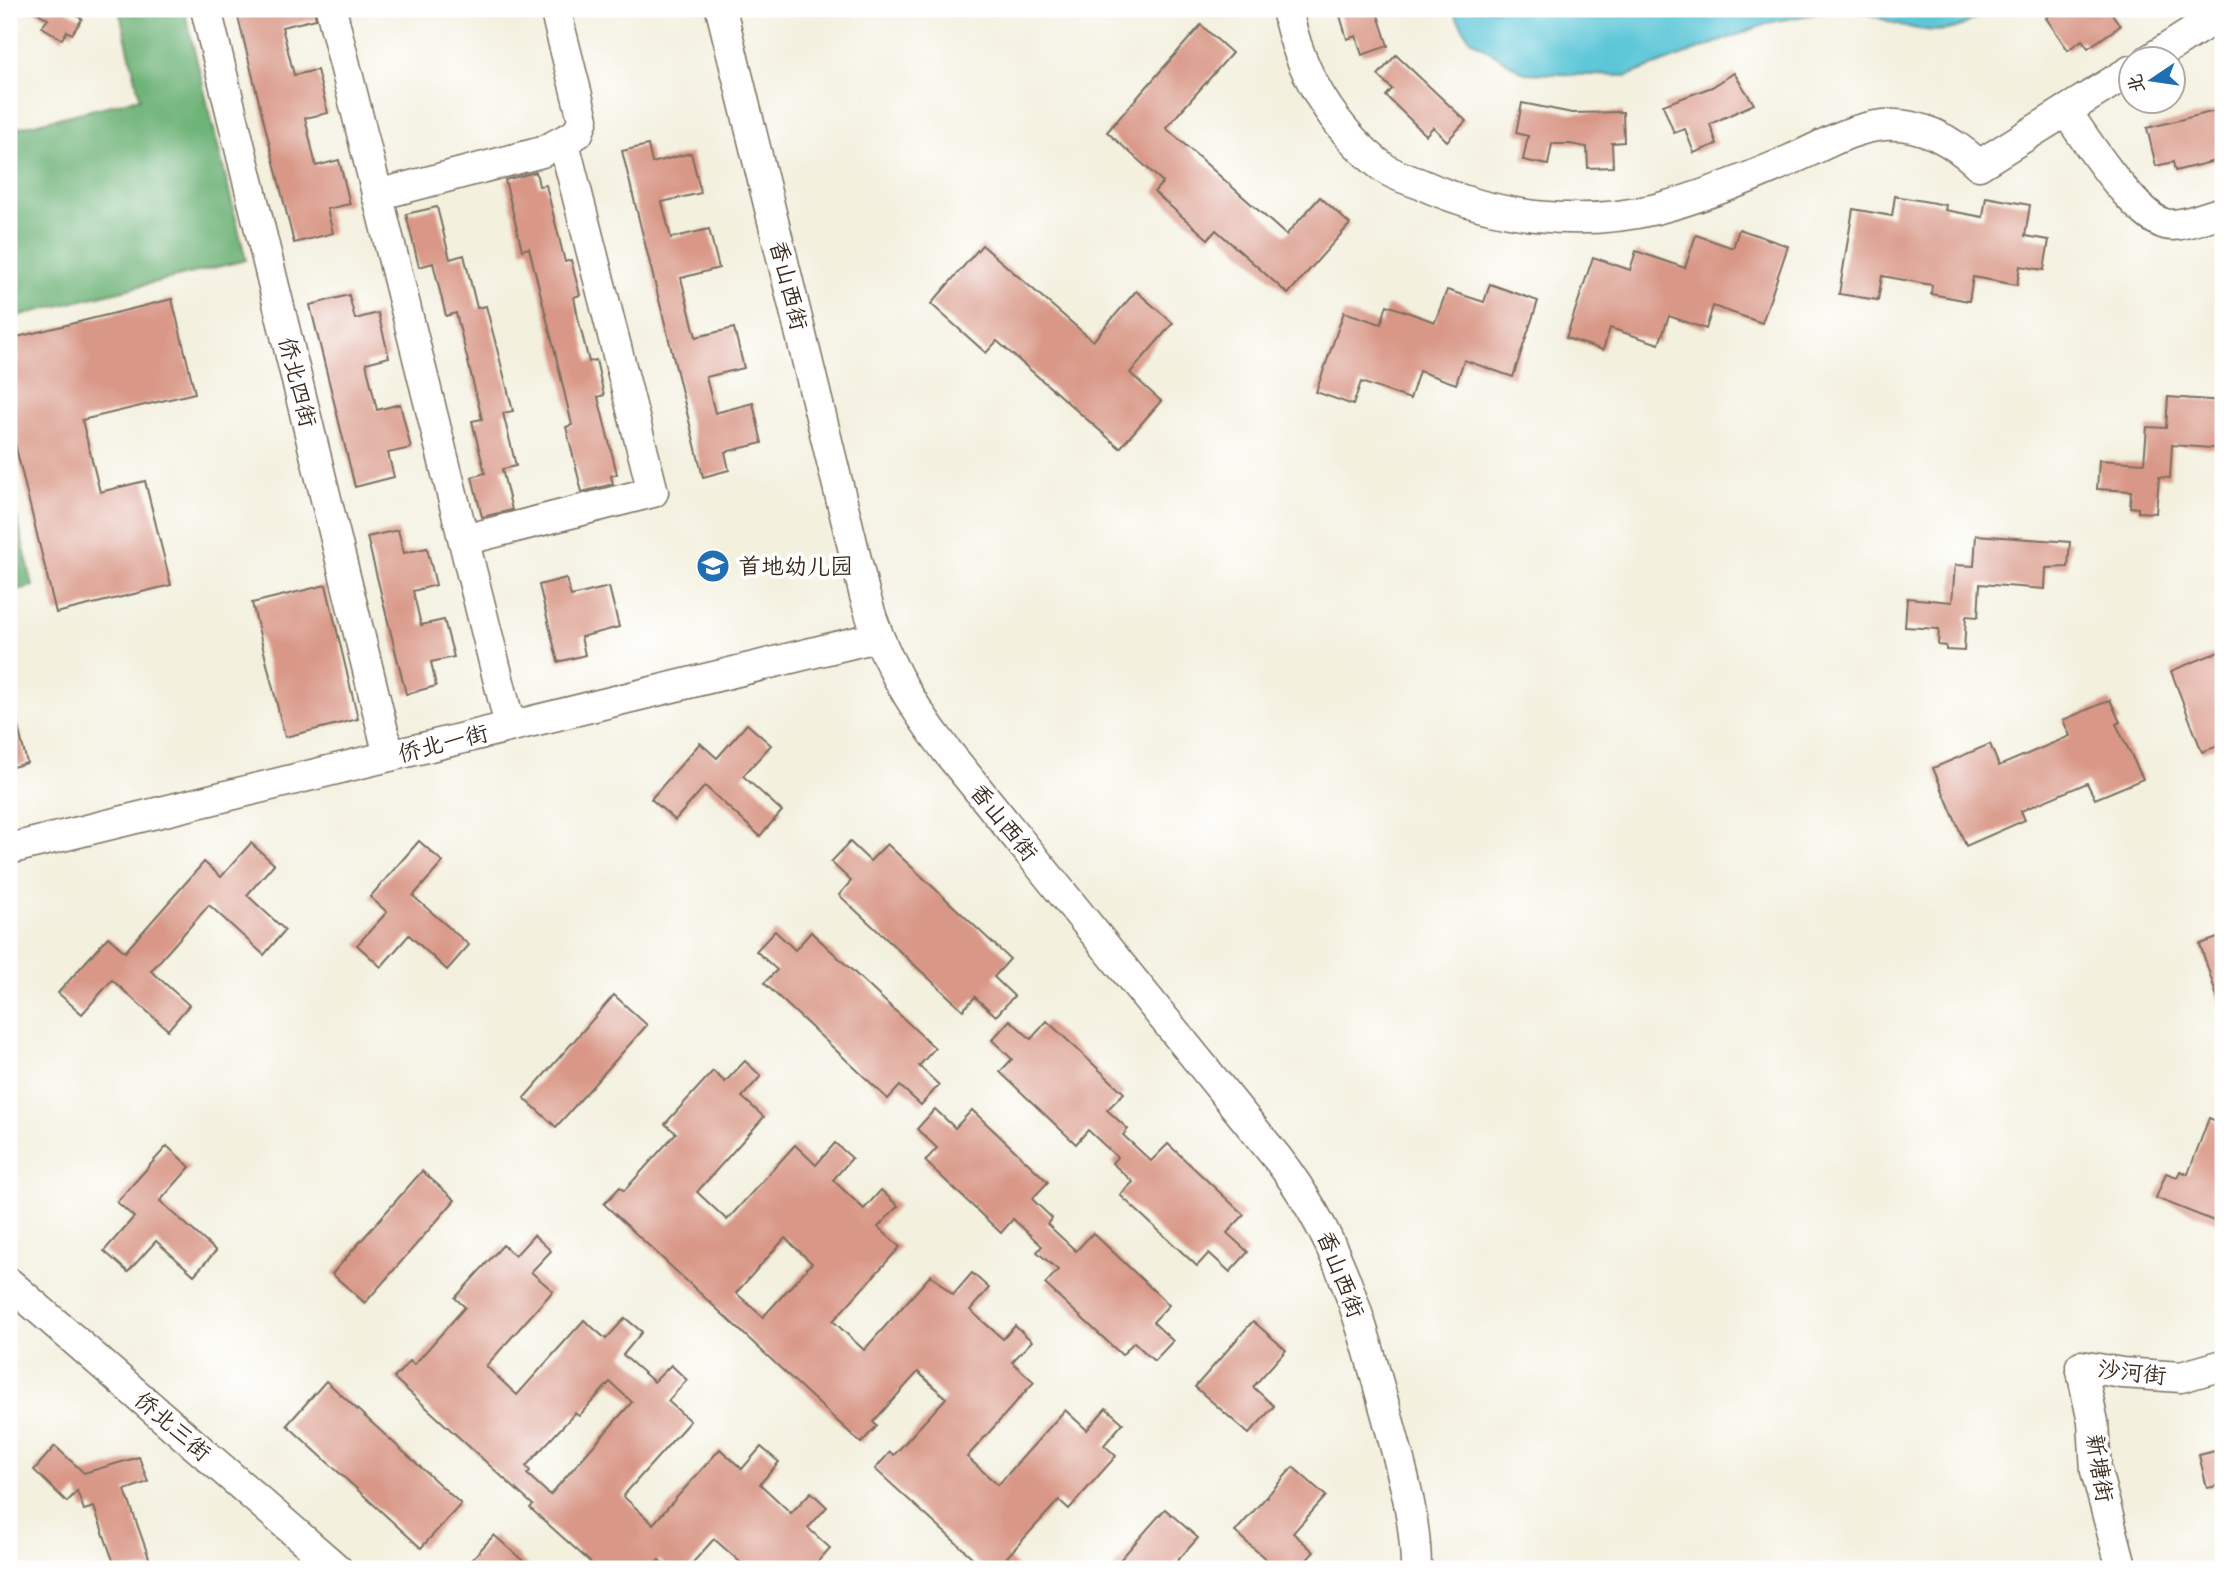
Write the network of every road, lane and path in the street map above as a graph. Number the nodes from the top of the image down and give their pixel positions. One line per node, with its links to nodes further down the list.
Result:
1 (206, 9): 16 (street, 侨北四街)
2 (331, 9): 11 (street)
3 (555, 9): 10 (street)
4 (721, 9): 14 (street, 香山西街)
5 (1287, 9): 9 (street)
6 (2223, 13): 7 (street)
7 (2171, 46)
8 (2116, 80): 9 (street)
9 (2066, 111): 12 (street)
10 (564, 143): 11 (street); 13 (street)
11 (377, 195): 13 (street)
12 (2223, 212)
13 (464, 540): 15 (street)
14 (877, 637): 15 (street, 侨北一街); 22 (street, 香山西街)
15 (510, 726): 16 (street, 侨北一街)
16 (389, 756): 17 (street, 侨北一街)
17 (9, 849)
18 (9, 1283): 21 (street, 侨北三街)
19 (2223, 1365): 20 (street, 沙河街)
20 (2081, 1366): 23 (street, 新塘街)
21 (337, 1569)
22 (1416, 1569)
23 (2122, 1569)

